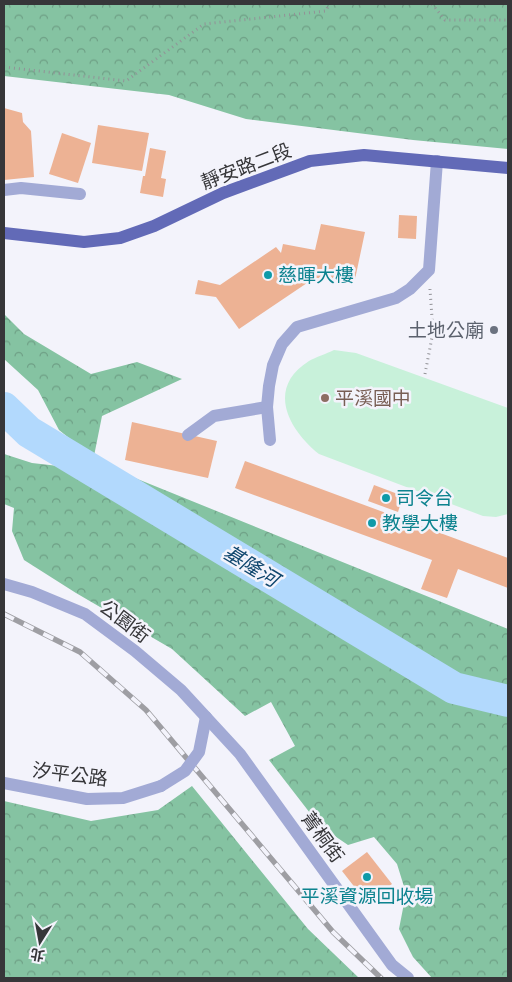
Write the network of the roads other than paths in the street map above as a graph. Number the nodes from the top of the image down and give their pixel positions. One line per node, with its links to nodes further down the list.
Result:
1 (437, 161): 2 (main road, 靜安路二段); 5 (main road, 靜安路二段); 6 (street)
2 (508, 168)
3 (4, 190): 4 (street)
4 (80, 194)
5 (4, 233)
6 (267, 407): 7 (street); 8 (street)
7 (188, 434)
8 (270, 440)
9 (4, 584): 10 (street, 公園街)
10 (206, 717): 11 (street, 汐平公路, bridge); 12 (street, 菁桐街)
11 (4, 783)
12 (408, 978)

